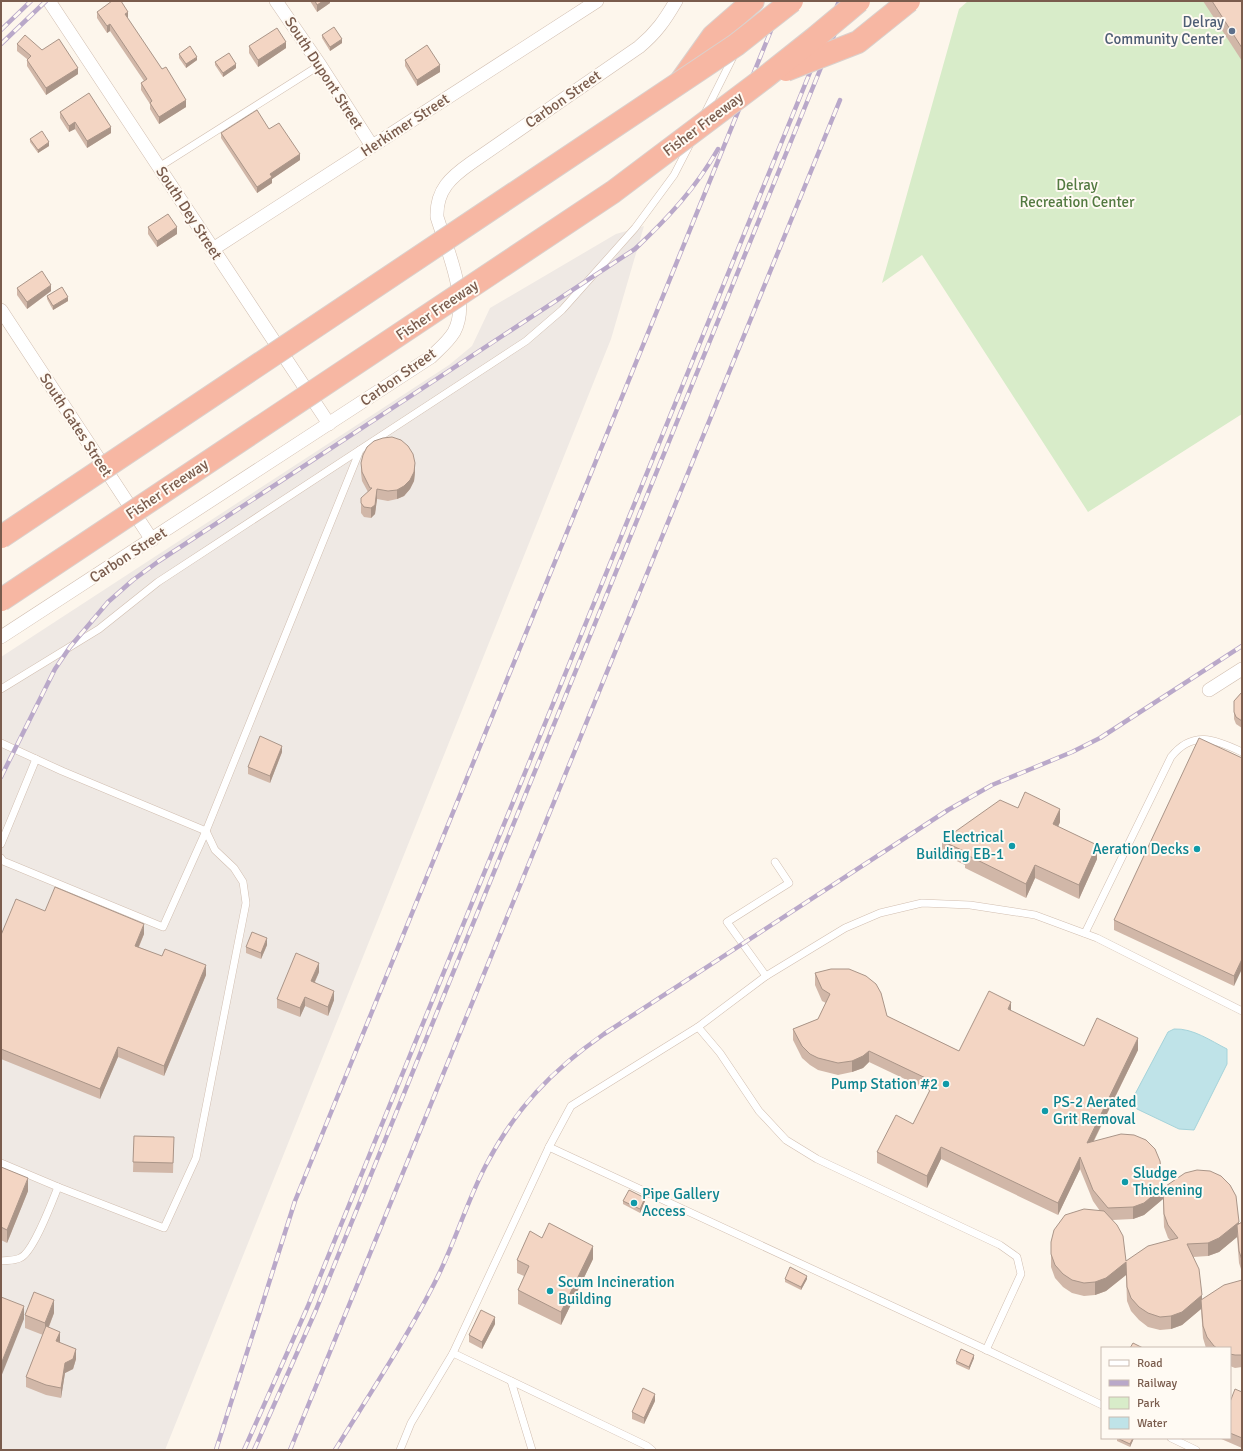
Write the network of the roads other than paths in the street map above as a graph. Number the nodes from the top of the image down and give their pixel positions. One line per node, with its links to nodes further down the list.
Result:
1 (49, 1): 14 (street, South Dey Street)
2 (276, 1): 10 (street, South Dupont Street)
3 (597, 1): 13 (street, Herkimer Street)
4 (676, 1): 17 (street, Carbon Street)
5 (762, 1): 9 (lane)
6 (792, 1): 12 (highway, bridge)
7 (860, 1): 11 (highway, Fisher Freeway, bridge)
8 (909, 1): 11 (highway, bridge)
9 (754, 10): 12 (highway); 18 (lane)
10 (320, 65): 13 (street, South Dupont Street); 14 (lane)
11 (763, 79): 21 (highway, Fisher Freeway, bridge)
12 (680, 83): 19 (highway, bridge)
13 (372, 146): 15 (street, Herkimer Street)
14 (159, 167): 15 (street, South Dey Street)
15 (213, 249): 17 (street, South Dey Street)
16 (1, 310): 20 (street, South Gates Street)
17 (329, 424): 20 (street, Carbon Street)
18 (360, 450): 24 (lane); 29 (lane)
19 (1, 537)
20 (152, 540): 22 (street, Carbon Street)
21 (1, 600)
22 (1, 638)
23 (1242, 668): 25 (street)
24 (1, 690)
25 (1209, 690)
26 (1, 743): 28 (lane)
27 (1242, 752): 33 (lane)
28 (36, 759): 29 (lane); 30 (lane)
29 (206, 831): 31 (lane); 39 (lane)
30 (1, 844)
31 (1, 858)
32 (775, 862): 34 (lane)
33 (1085, 933): 34 (lane); 35 (lane)
34 (766, 976): 36 (lane)
35 (1242, 1011)
36 (698, 1027): 37 (lane); 41 (lane)
37 (549, 1147): 41 (lane); 42 (lane)
38 (1, 1163): 39 (lane)
39 (58, 1187): 40 (lane)
40 (1, 1261)
41 (986, 1350): 44 (lane)
42 (453, 1353): 43 (lane); 46 (lane)
43 (511, 1381): 47 (lane); 48 (lane)
44 (1101, 1405)
45 (1173, 1439): 49 (lane)
46 (400, 1450)
47 (532, 1450)
48 (652, 1450)
49 (1196, 1450)

